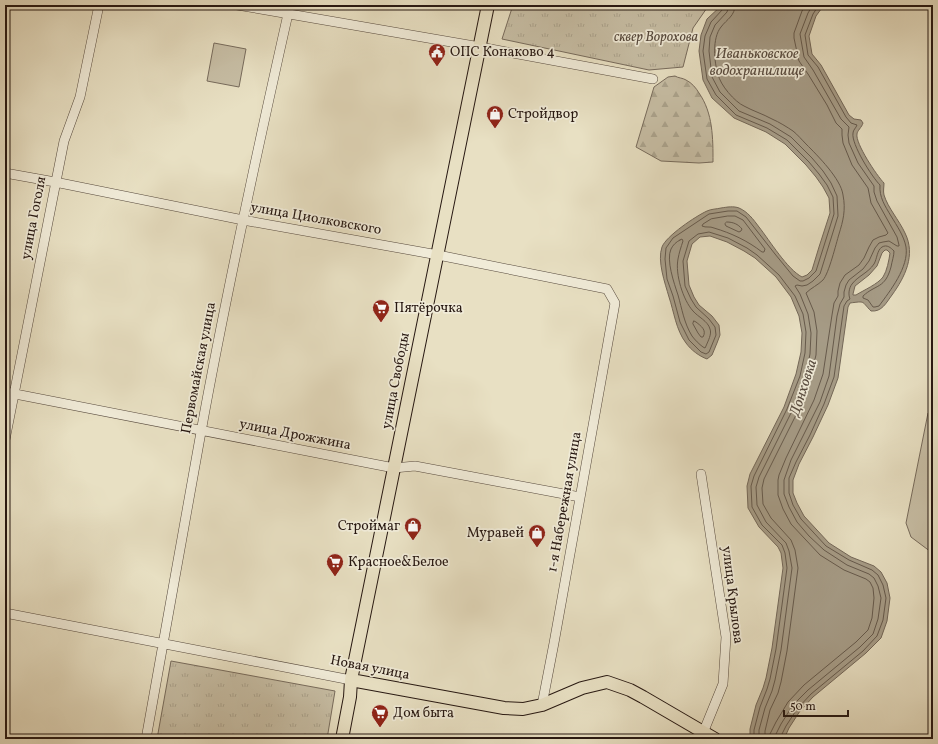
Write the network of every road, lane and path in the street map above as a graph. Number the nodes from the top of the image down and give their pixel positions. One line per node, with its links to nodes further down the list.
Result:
1 (98, 5): 8 (street, улица Гоголя)
2 (237, 5): 4 (street)
3 (488, 5): 5 (main road, улица Свободы)
4 (289, 9): 5 (street); 9 (street, Первомайская улица)
5 (480, 47): 6 (street); 10 (main road, улица Свободы)
6 (653, 79)
7 (5, 173): 8 (street, улица Циолковского)
8 (55, 182): 9 (street, улица Циолковского); 12 (street, улица Гоголя)
9 (243, 220): 10 (street, улица Циолковского); 13 (street, Первомайская улица)
10 (438, 256): 11 (street, улица Циолковского); 15 (main road, улица Свободы)
11 (615, 303): 17 (street, 1-я Набережная улица)
12 (9, 393): 13 (street, улица Дрожжина); 14 (street, улица Гоголя)
13 (201, 431): 15 (street, улица Дрожжина); 19 (street, Первомайская улица)
14 (5, 440)
15 (394, 468): 17 (street, улица Дрожжина); 20 (main road, улица Свободы)
16 (701, 474): 22 (street, улица Крылова)
17 (580, 497): 21 (street, 1-я Набережная улица)
18 (5, 613): 19 (street, Новая улица)
19 (164, 644): 20 (street, Новая улица); 23 (street, Первомайская улица)
20 (351, 680): 21 (main road, Новая улица); 24 (main road, улица Свободы)
21 (542, 705): 22 (main road, Новая улица)
22 (701, 736): 25 (main road, Новая улица)
23 (146, 739)
24 (342, 739)
25 (715, 739)

